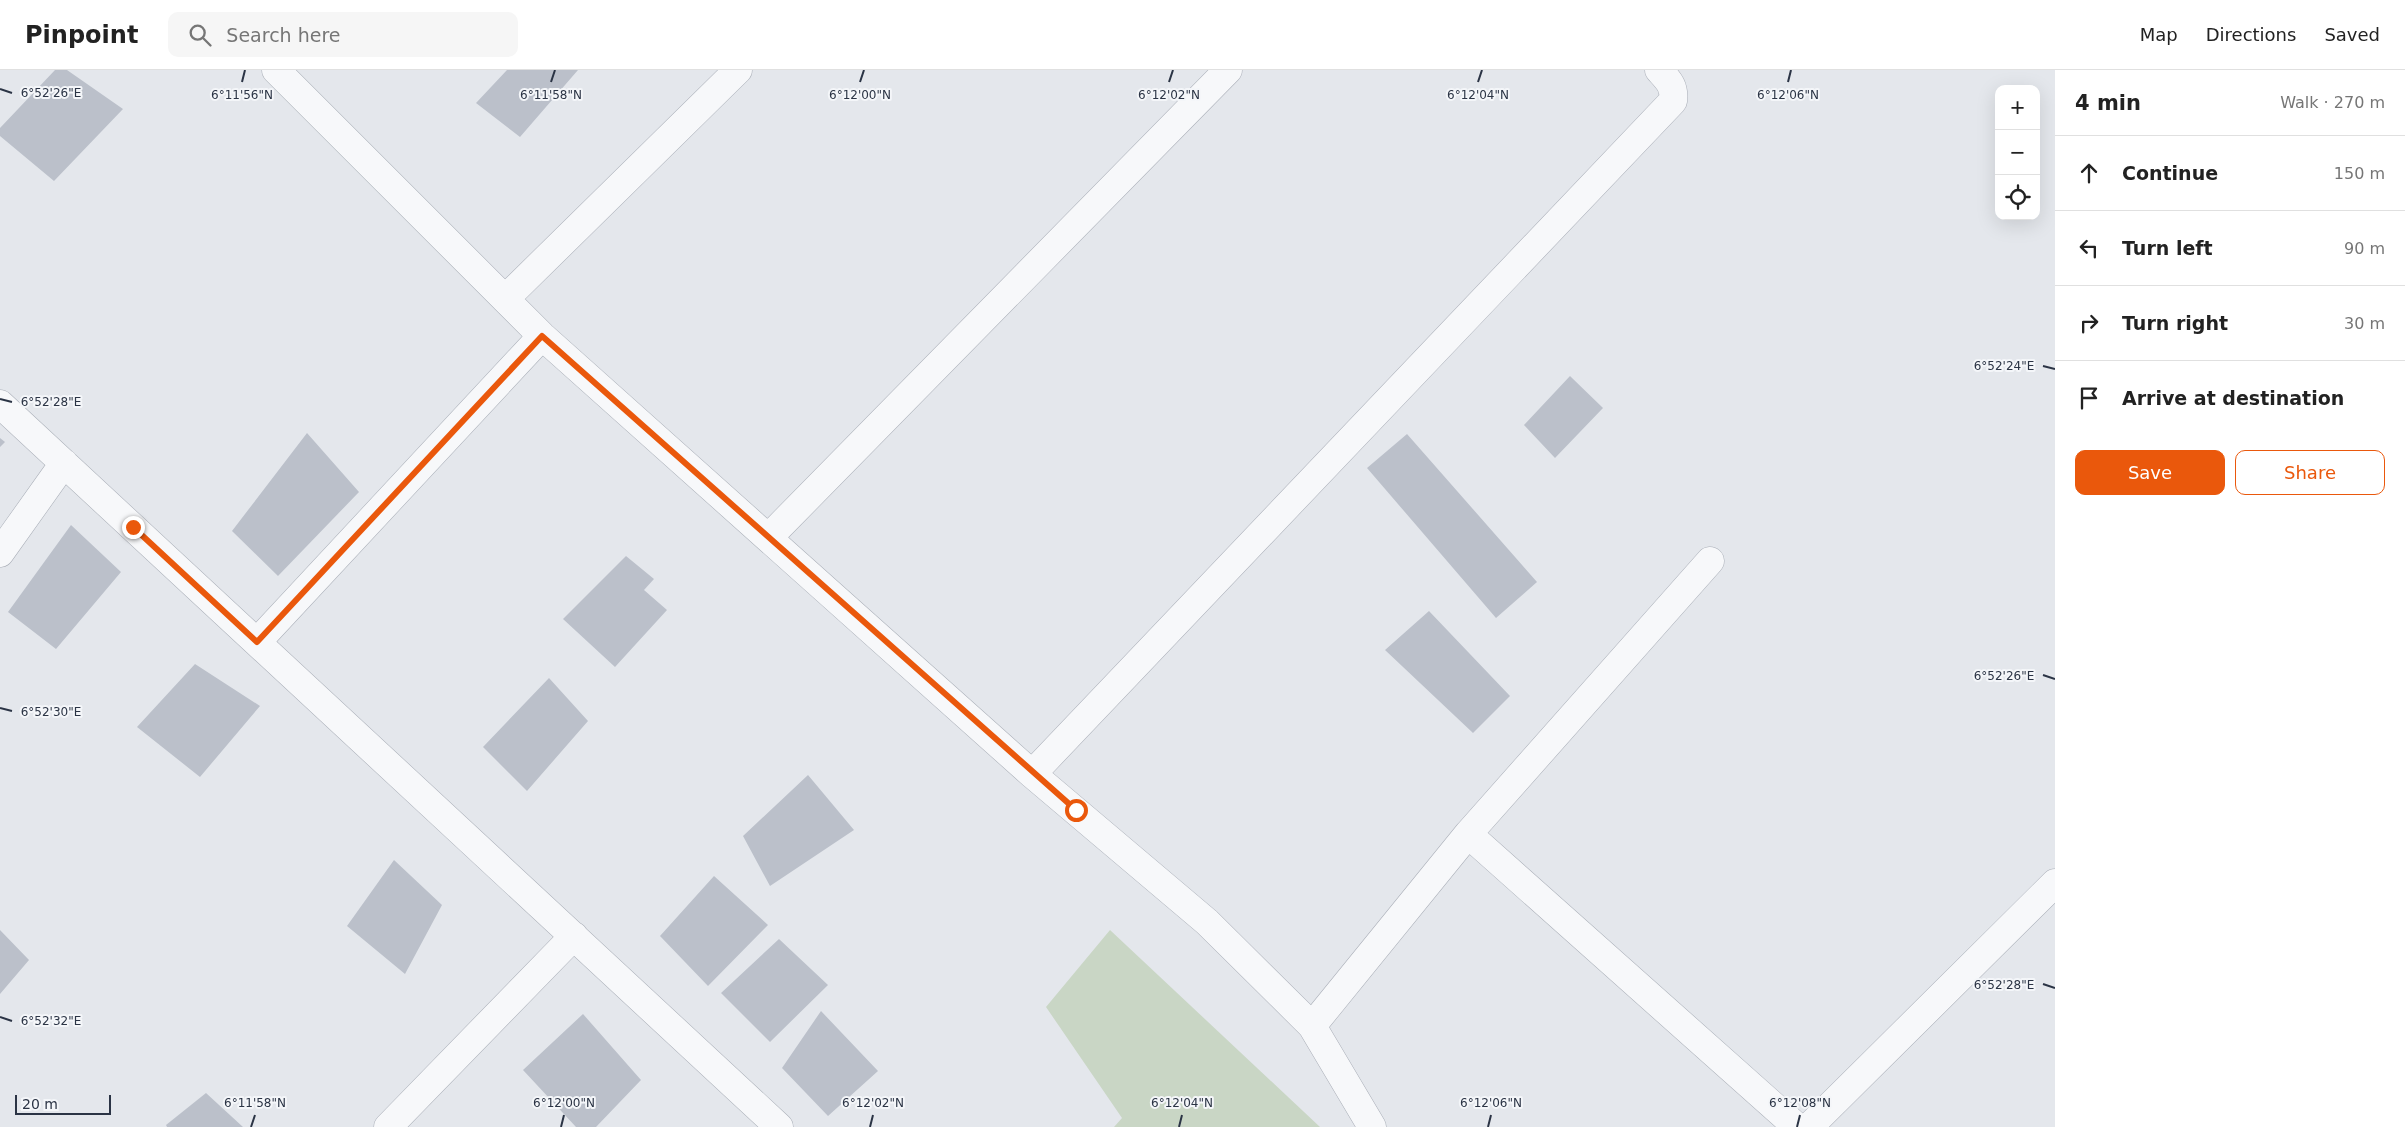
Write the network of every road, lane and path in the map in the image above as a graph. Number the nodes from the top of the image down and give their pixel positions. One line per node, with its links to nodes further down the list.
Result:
1 (276, 70): 5 (street)
2 (738, 70): 5 (street)
3 (1228, 70): 9 (street)
4 (1658, 70): 13 (street)
5 (505, 299): 6 (street)
6 (542, 336): 9 (street); 12 (street)
7 (0, 404): 8 (street)
8 (64, 463): 10 (street); 12 (street)
9 (768, 538): 13 (street)
10 (0, 553)
11 (1710, 561): 14 (street)
12 (257, 642): 16 (street)
13 (1032, 774): 17 (street)
14 (1468, 834): 17 (street); 21 (street)
15 (2055, 883): 22 (street)
16 (574, 936): 18 (street); 19 (street)
17 (1312, 1026): 20 (street)
18 (388, 1127)
19 (779, 1127)
20 (1372, 1127)
21 (1797, 1127)
22 (1809, 1127)

